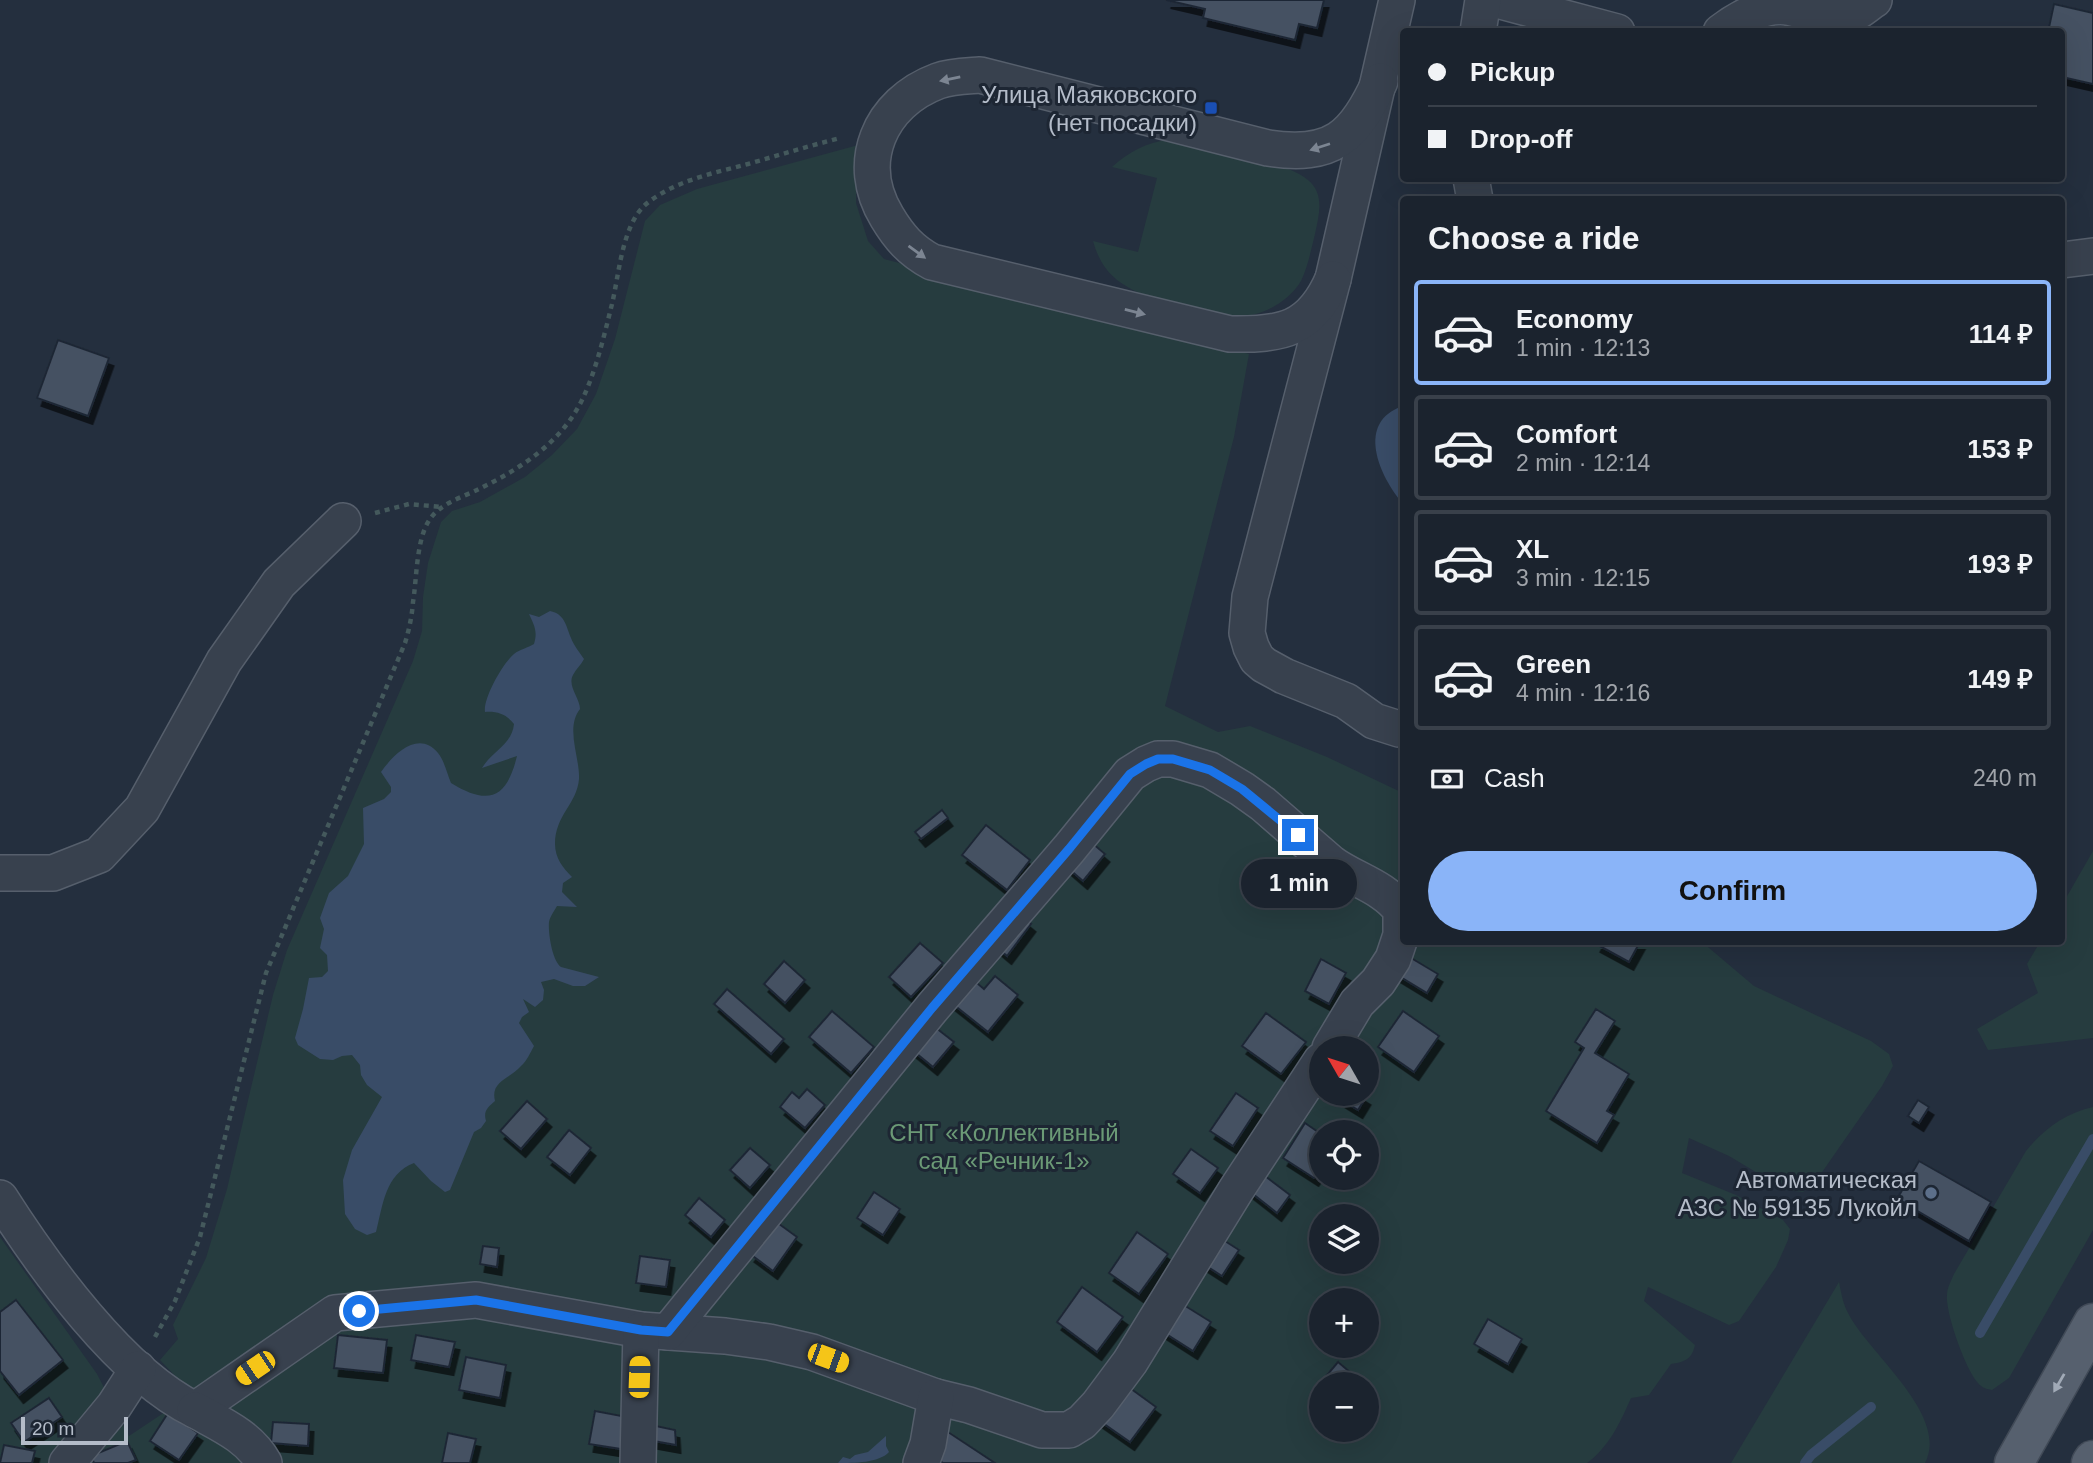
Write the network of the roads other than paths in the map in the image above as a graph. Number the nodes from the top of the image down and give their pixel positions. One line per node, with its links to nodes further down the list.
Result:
1 (1397, 0): 8 (street)
2 (1483, 0): 6 (street)
3 (1497, 0): 5 (street)
4 (1874, 0): 7 (street)
5 (1607, 19)
6 (1479, 28)
7 (1727, 28)
8 (1380, 80): 11 (street); 11 (street, one-way to 11)
9 (2093, 256): 10 (street)
10 (2065, 260)
11 (1333, 279): 13 (street)
12 (343, 521): 14 (street)
13 (1399, 729)
14 (0, 873)
15 (1400, 909): 21 (street)
16 (1400, 938): 17 (street)
17 (1337, 1036)
18 (1309, 1079): 23 (street)
19 (0, 1198): 22 (street)
20 (2093, 1323): 29 (main road, one-way to 29)
21 (655, 1331): 23 (street); 24 (street); 27 (street)
22 (138, 1369): 24 (street); 25 (street)
23 (936, 1397): 28 (street)
24 (195, 1410): 26 (street)
25 (66, 1463)
26 (264, 1463)
27 (638, 1463)
28 (921, 1463)
29 (2014, 1463)

